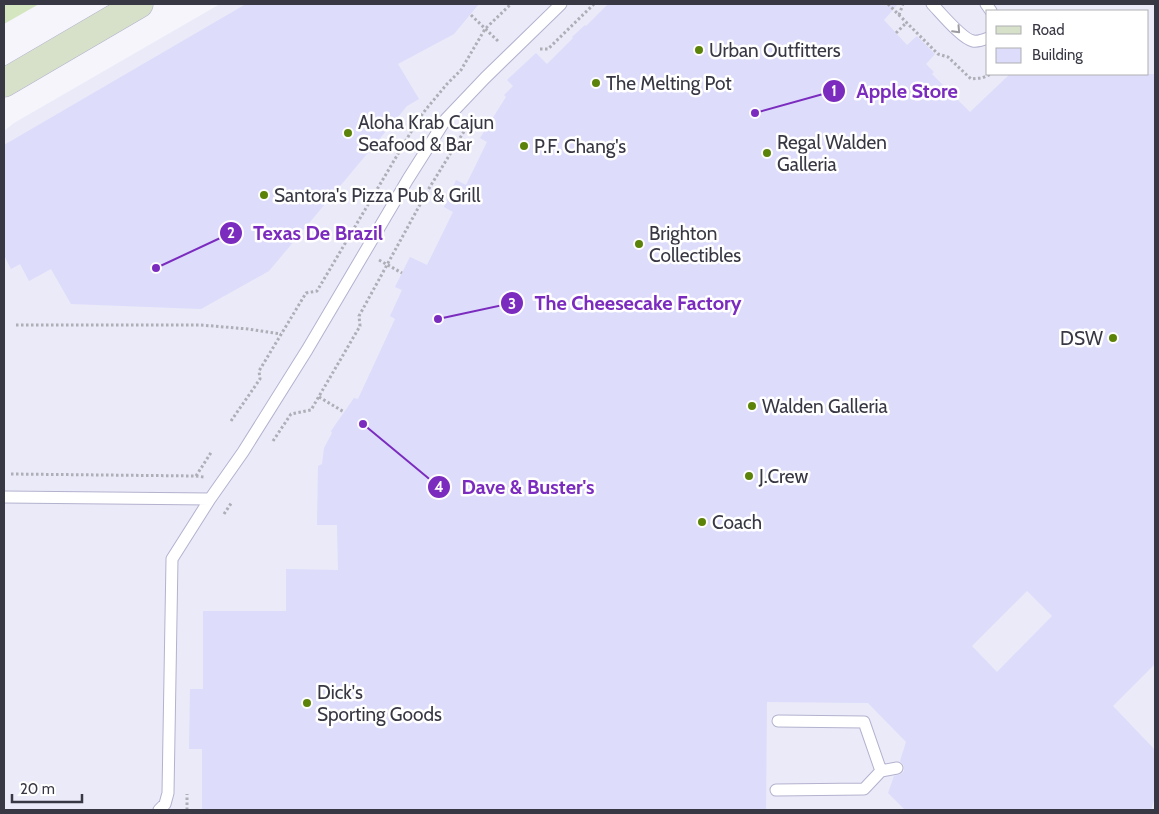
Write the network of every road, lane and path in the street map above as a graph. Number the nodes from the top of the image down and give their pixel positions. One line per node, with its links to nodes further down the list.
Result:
1 (139, 4): 17 (street)
2 (511, 4): 11 (path)
3 (561, 4): 33 (lane)
4 (594, 4): 15 (path)
5 (888, 4): 8 (path)
6 (903, 4): 8 (path)
7 (932, 4): 13 (lane, one-way to 13)
8 (899, 14): 10 (path)
9 (471, 15): 11 (path)
10 (907, 22): 12 (path); 16 (path)
11 (484, 28): 14 (path); 23 (path)
12 (896, 33)
13 (986, 39)
14 (501, 44)
15 (536, 49)
16 (990, 75)
17 (4, 83)
18 (474, 116): 20 (path)
19 (376, 258): 20 (path)
20 (388, 265): 21 (path); 24 (path)
21 (402, 273)
22 (16, 325): 23 (path)
23 (281, 334): 26 (path)
24 (318, 397): 25 (path); 27 (path)
25 (344, 412)
26 (231, 421)
27 (270, 446)
28 (212, 451): 30 (path)
29 (11, 474): 30 (path)
30 (196, 476): 31 (path)
31 (207, 478)
32 (4, 497): 33 (lane)
33 (210, 499): 40 (lane)
34 (233, 500): 35 (path)
35 (224, 514)
36 (778, 721): 38 (lane)
37 (897, 768): 38 (lane)
38 (881, 771): 39 (lane)
39 (776, 790)
40 (159, 810)

